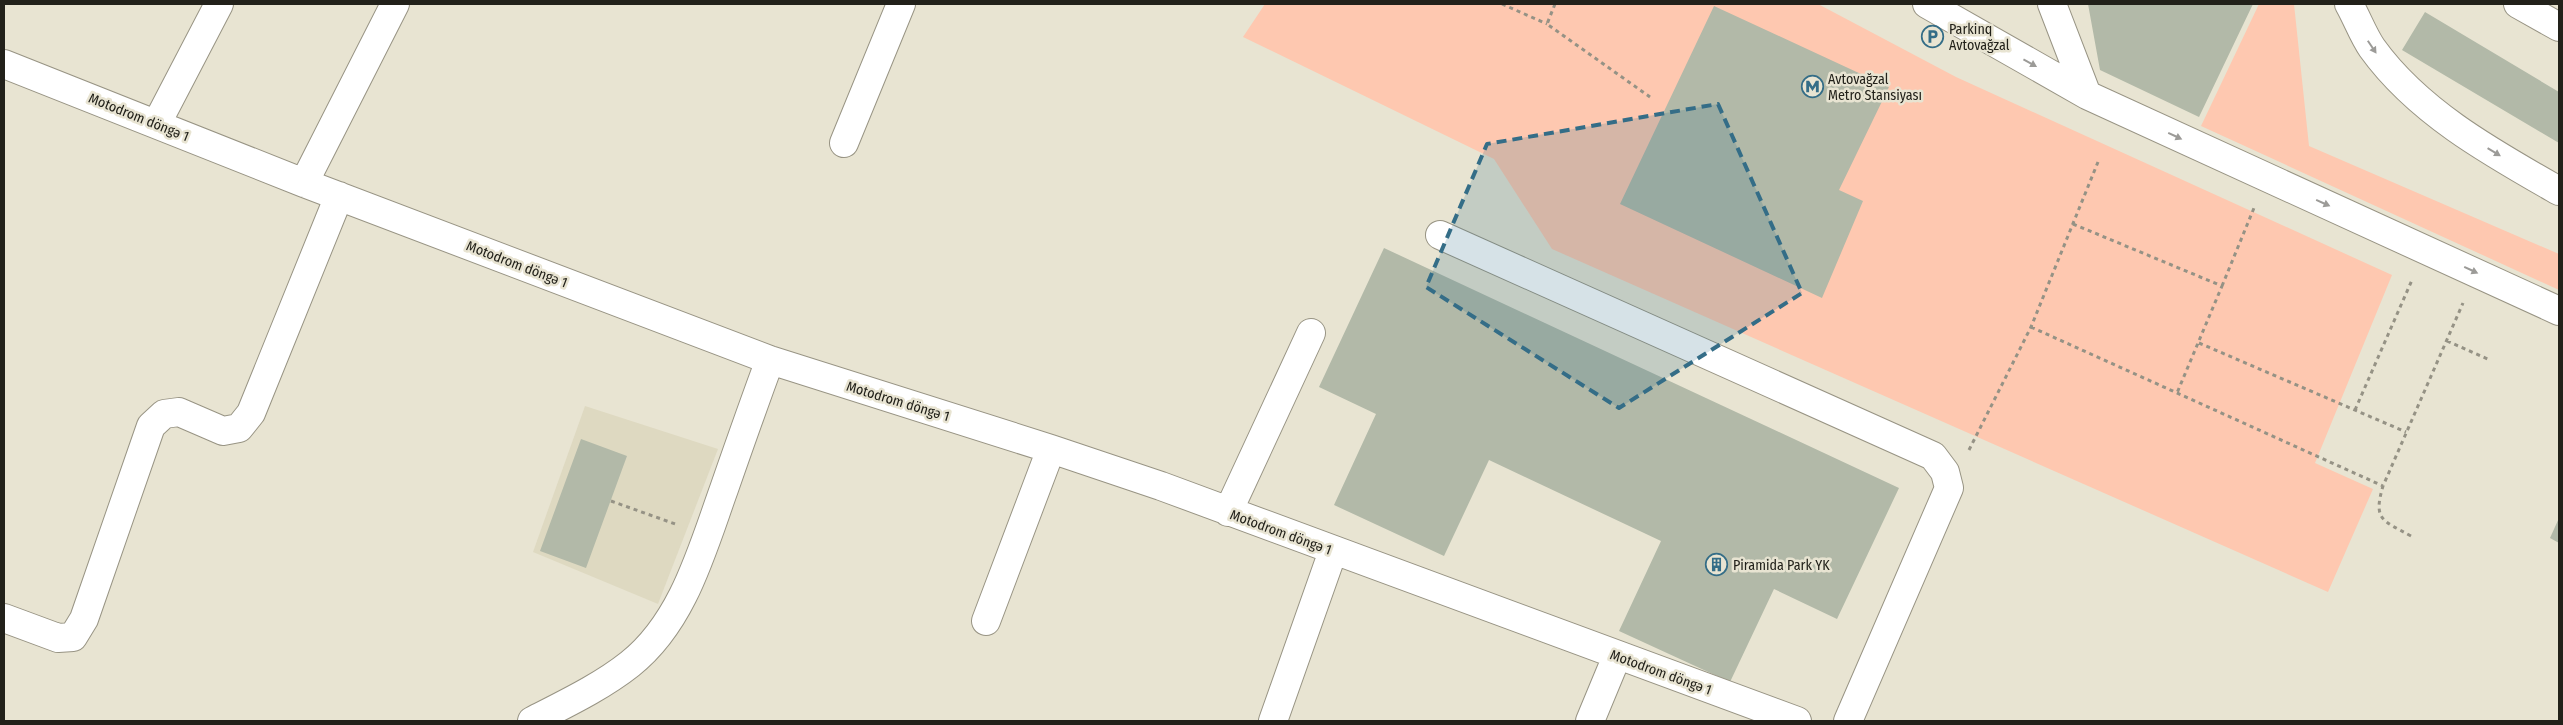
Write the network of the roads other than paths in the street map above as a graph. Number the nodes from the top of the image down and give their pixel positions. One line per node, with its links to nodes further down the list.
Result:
1 (220, 4): 11 (street)
2 (395, 4): 13 (street)
3 (901, 4): 12 (street)
4 (1927, 4): 10 (street, one-way to 10)
5 (2052, 4): 10 (street)
6 (2350, 4): 14 (street, one-way to 14)
7 (2518, 4): 8 (street)
8 (2559, 27)
9 (4, 64): 11 (street, Motodrom döngə 1)
10 (2087, 96): 17 (street, one-way to 17)
11 (157, 123): 13 (street, Motodrom döngə 1)
12 (844, 143)
13 (304, 183): 15 (street, Motodrom döngə 1)
14 (2559, 191)
15 (339, 196): 19 (street, Motodrom döngə 1); 23 (street)
16 (1440, 235): 30 (street)
17 (2559, 311)
18 (1311, 333): 21 (street)
19 (770, 360): 20 (street, Motodrom döngə 1); 26 (street)
20 (1051, 449): 21 (street, Motodrom döngə 1); 24 (street)
21 (1228, 512): 22 (street, Motodrom döngə 1)
22 (1333, 551): 25 (street, Motodrom döngə 1); 27 (street)
23 (4, 618)
24 (986, 621)
25 (1617, 656): 28 (street); 29 (street, Motodrom döngə 1)
26 (532, 721)
27 (1273, 721)
28 (1590, 721)
29 (1797, 721)
30 (1848, 721)

